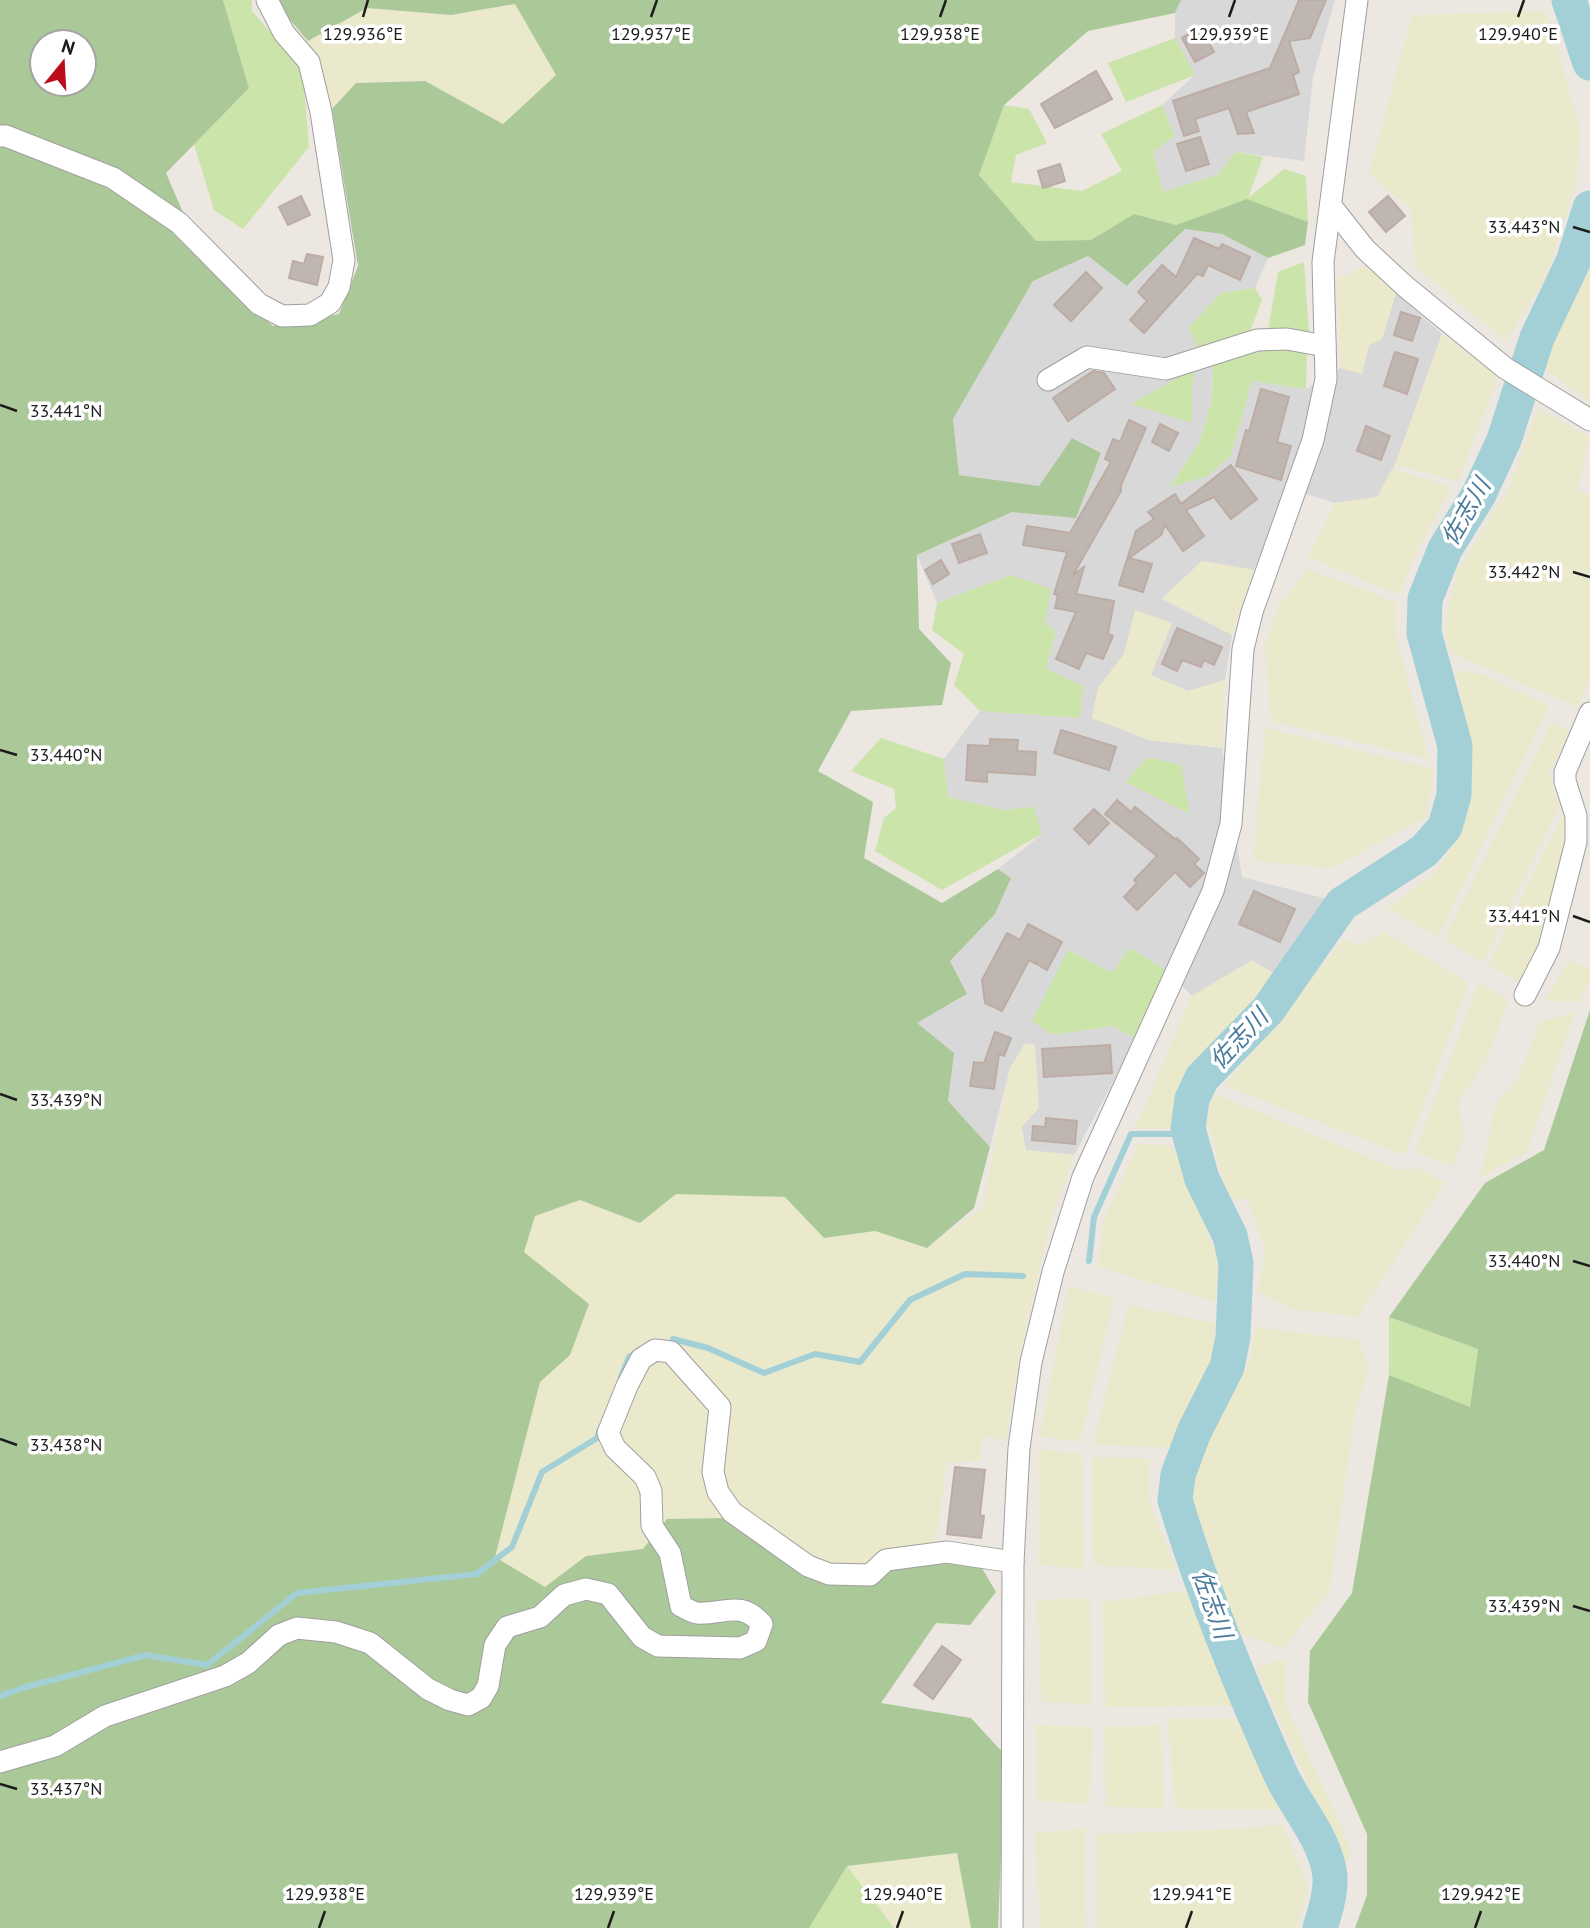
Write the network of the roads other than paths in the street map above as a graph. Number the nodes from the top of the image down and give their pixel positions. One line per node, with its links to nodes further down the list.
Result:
1 (267, 0): 3 (street)
2 (1357, 0): 4 (street)
3 (0, 136)
4 (1331, 206): 5 (street); 7 (street)
5 (1325, 346): 6 (street); 10 (street)
6 (1048, 380)
7 (1590, 420)
8 (1590, 713): 9 (street)
9 (1525, 995)
10 (1013, 1562): 11 (street); 12 (street)
11 (0, 1762)
12 (1012, 1928)

